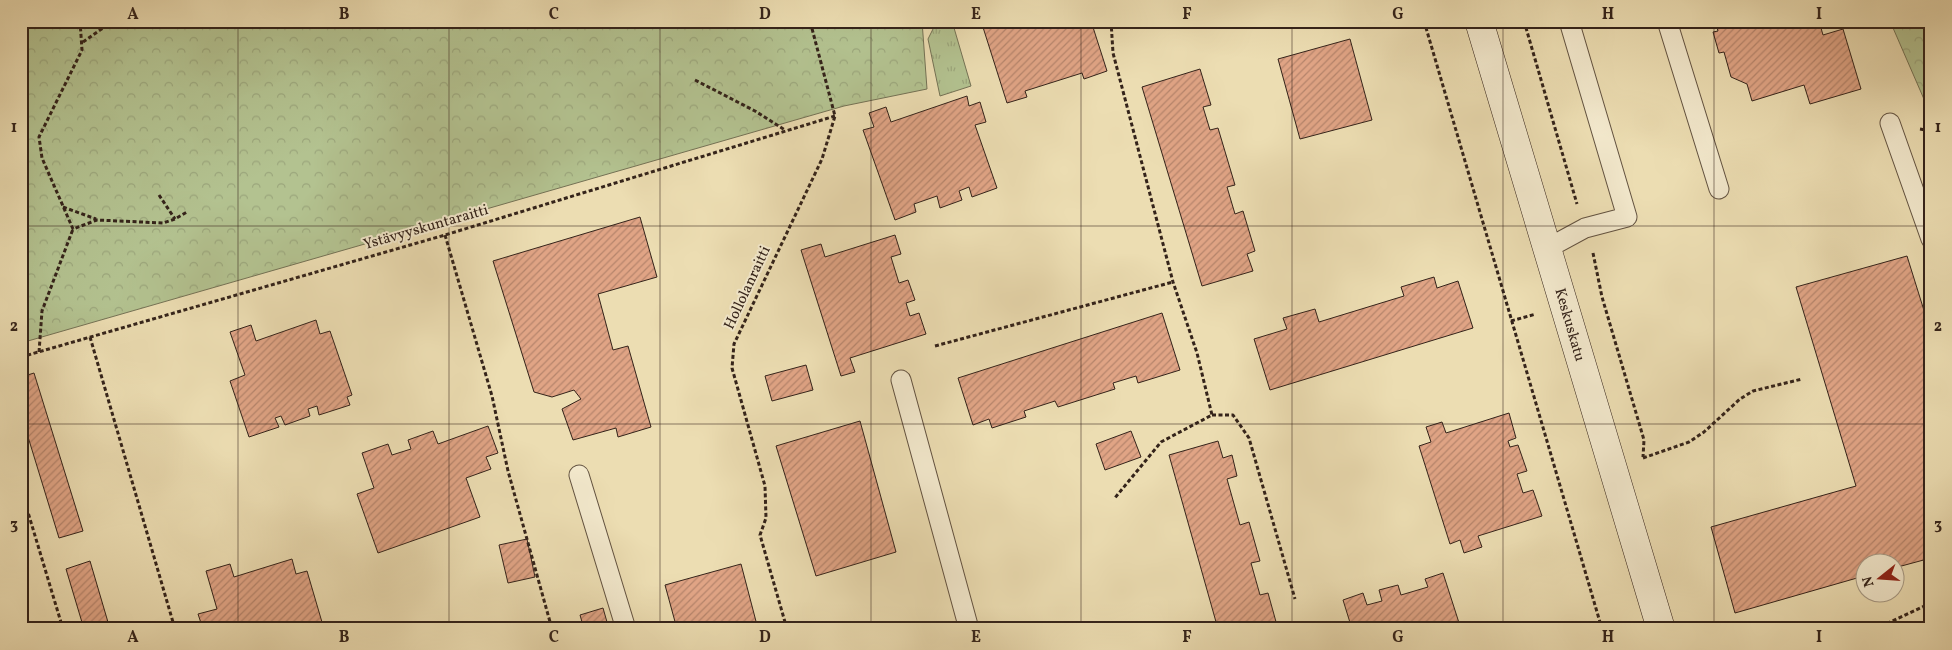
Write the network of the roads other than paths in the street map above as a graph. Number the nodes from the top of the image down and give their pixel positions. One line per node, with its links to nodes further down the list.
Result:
1 (1479, 21): 7 (main road, Keskuskatu)
2 (1569, 21): 7 (lane)
3 (1668, 21): 5 (lane)
4 (1890, 123): 6 (lane)
5 (1719, 189)
6 (1931, 239)
7 (1548, 248): 12 (main road, Keskuskatu)
8 (901, 380): 11 (lane)
9 (579, 475): 10 (lane)
10 (626, 629)
11 (969, 629)
12 (1661, 629)

